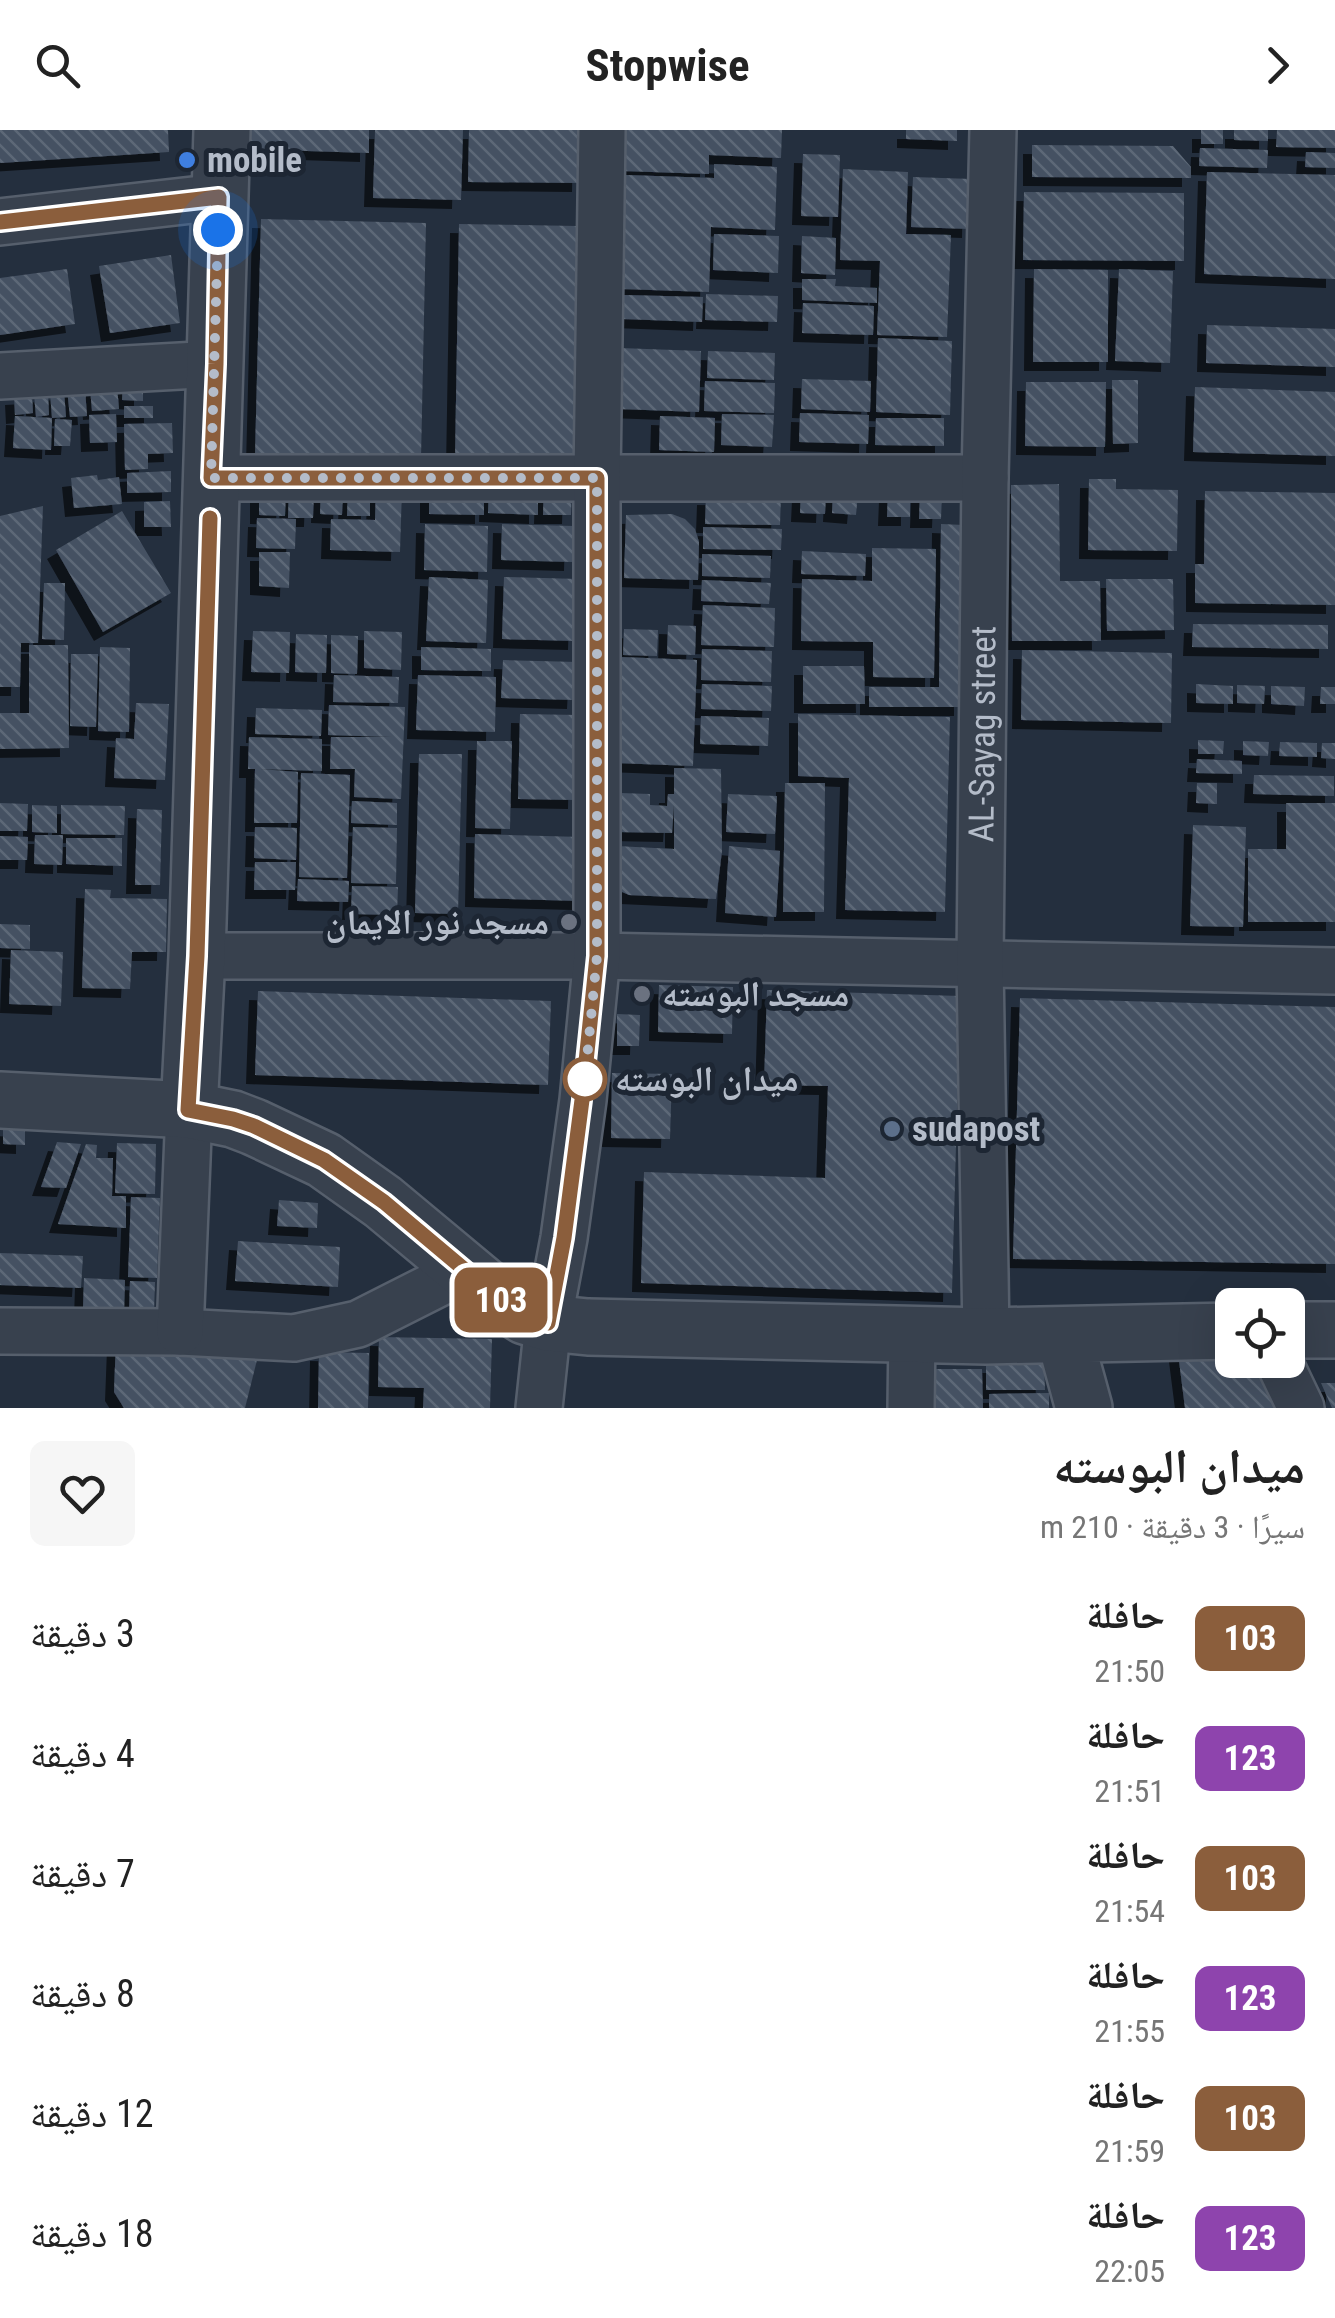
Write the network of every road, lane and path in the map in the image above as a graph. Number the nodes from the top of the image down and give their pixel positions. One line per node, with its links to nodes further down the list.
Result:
1 (222, 130): 4 (street)
2 (602, 130): 9 (street)
3 (993, 130): 10 (street, AL-Sayag street)
4 (219, 197): 5 (street); 6 (street)
5 (0, 222)
6 (216, 364): 7 (street); 8 (street)
7 (0, 376)
8 (211, 478): 9 (street); 11 (street)
9 (597, 478): 10 (street); 12 (street)
10 (984, 478): 13 (street, AL-Sayag street)
11 (197, 956): 12 (street); 16 (street)
12 (597, 956): 13 (street); 18 (street)
13 (980, 964): 14 (street); 26 (street, AL-Sayag street)
14 (1335, 971)
15 (0, 1100): 16 (street)
16 (188, 1110): 17 (street); 23 (street)
17 (465, 1270): 18 (street); 23 (street)
18 (548, 1323): 24 (street); 28 (street)
19 (1215, 1330): 25 (street)
20 (1305, 1330): 21 (street)
21 (1335, 1330)
22 (0, 1331): 23 (street)
23 (180, 1332)
24 (912, 1334): 26 (street); 29 (street)
25 (1064, 1334): 26 (street); 30 (street)
26 (986, 1336)
27 (1287, 1378): 31 (street)
28 (539, 1408)
29 (911, 1408)
30 (1084, 1408)
31 (1301, 1408)

